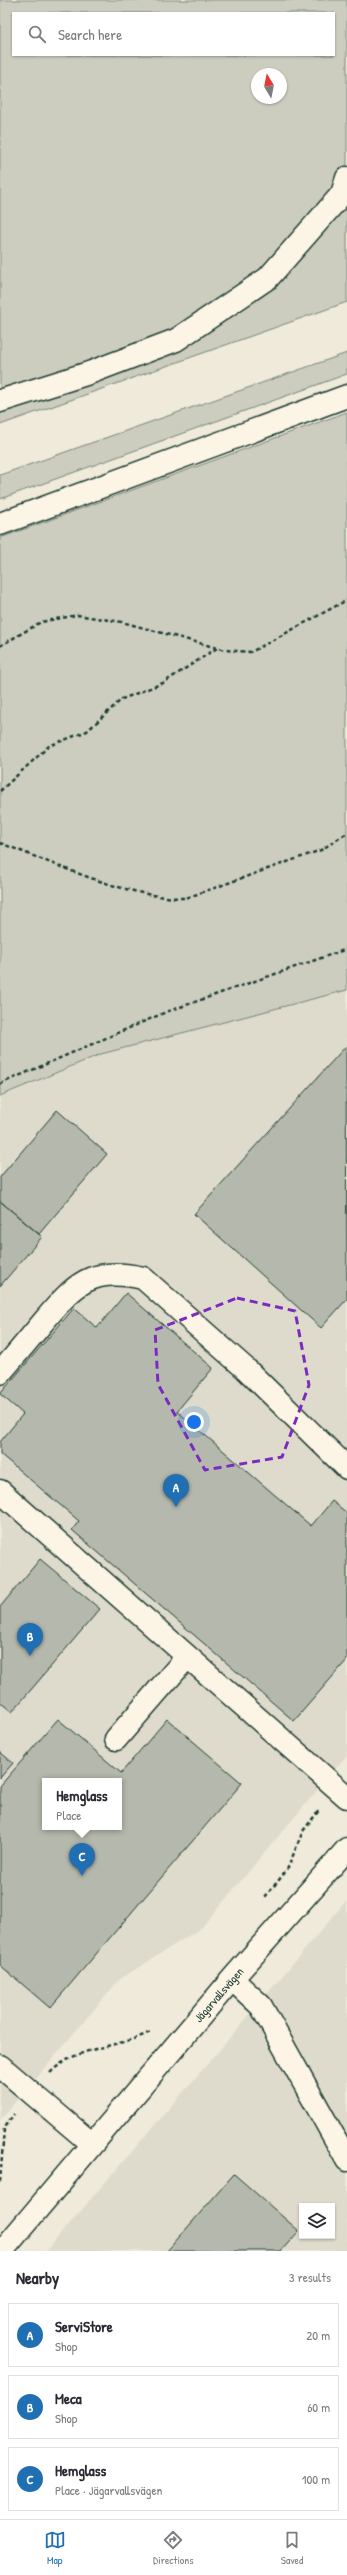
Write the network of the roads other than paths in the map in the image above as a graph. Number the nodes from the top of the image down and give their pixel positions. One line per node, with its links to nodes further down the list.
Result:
1 (347, 178): 3 (street)
2 (347, 396): 4 (street)
3 (0, 401)
4 (0, 524)
5 (0, 1373): 6 (street)
6 (347, 1468)
7 (0, 1491): 8 (street)
8 (187, 1657): 9 (street); 10 (street)
9 (116, 1739)
10 (341, 1793)
11 (347, 1849): 12 (street, Jägarvallsvägen)
12 (232, 1979): 14 (street, Jägarvallsvägen); 15 (street)
13 (0, 2066): 14 (street)
14 (92, 2144): 16 (street, Jägarvallsvägen)
15 (347, 2160)
16 (2, 2251)

